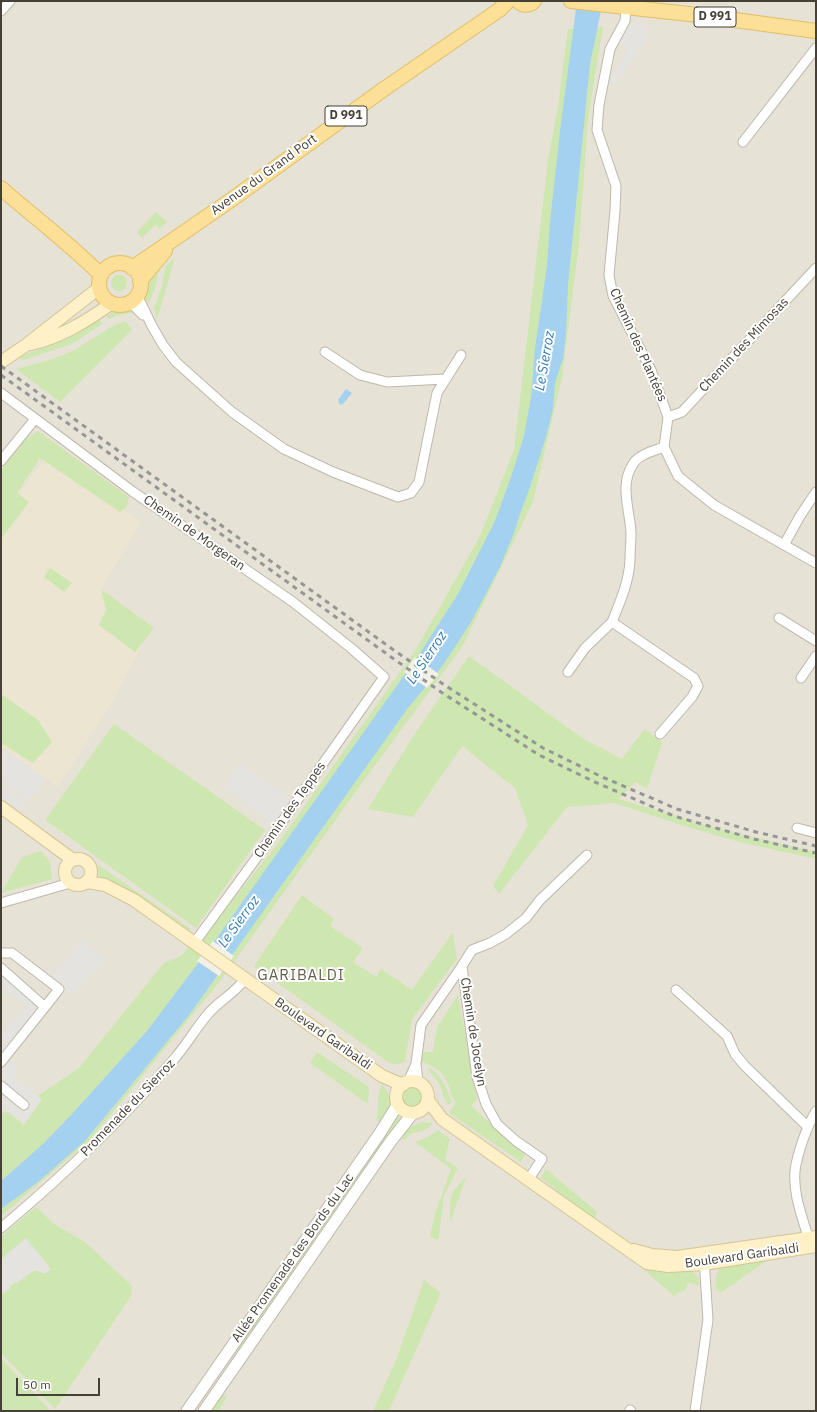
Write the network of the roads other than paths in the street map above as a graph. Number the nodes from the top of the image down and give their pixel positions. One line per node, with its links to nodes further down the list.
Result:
1 (10, 1): 6 (street)
2 (534, 1): 4 (main road)
3 (571, 1): 5 (main road, D 991)
4 (511, 4): 11 (main road, Avenue du Grand Port / D 991)
5 (620, 7): 7 (main road, D 991); 24 (street, Chemin des Plantées)
6 (1, 11)
7 (816, 31)
8 (816, 48): 9 (street)
9 (742, 142)
10 (1, 188): 14 (main road)
11 (176, 238): 12 (main road, Avenue du Grand Port / D 991); 15 (main road, Avenue du Grand Port / D 991)
12 (132, 268): 14 (main road); 15 (main road)
13 (816, 268): 24 (street, Chemin des Mimosas)
14 (104, 276): 17 (main road); 18 (main road)
15 (140, 281): 16 (main road)
16 (134, 298): 17 (main road); 22 (street)
17 (112, 303): 18 (main road)
18 (26, 345): 21 (main road)
19 (325, 352): 22 (street)
20 (461, 355): 22 (street)
21 (1, 362)
22 (445, 379)
23 (1, 393): 25 (street, Chemin de Morgeran)
24 (668, 417): 26 (street, Chemin des Plantées)
25 (35, 419): 27 (street); 36 (street, Chemin de Morgeran)
26 (664, 447): 29 (street); 32 (street)
27 (1, 461)
28 (816, 492): 29 (street)
29 (784, 545): 30 (street)
30 (816, 563)
31 (779, 618): 33 (street)
32 (612, 622): 35 (street); 38 (street)
33 (816, 641)
34 (816, 656): 37 (street)
35 (568, 672)
36 (384, 678): 46 (street, Chemin des Teppes)
37 (801, 678)
38 (660, 734)
39 (1, 807): 43 (main road)
40 (797, 828): 41 (street)
41 (816, 833)
42 (587, 855): 48 (street)
43 (69, 871): 44 (main road); 44 (main road); 45 (street)
44 (89, 877): 46 (main road, Boulevard Garibaldi)
45 (1, 903)
46 (196, 943): 50 (main road, Boulevard Garibaldi)
47 (1, 953): 52 (street)
48 (462, 966): 55 (street, Chemin de Jocelyn); 62 (street, Chemin de Jocelyn)
49 (1, 968): 52 (street)
50 (245, 979): 55 (main road, Boulevard Garibaldi); 63 (street, Promenade du Sierroz)
51 (676, 990): 61 (street)
52 (45, 1006): 53 (street)
53 (1, 1062)
54 (1, 1086): 57 (street)
55 (405, 1090): 56 (main road, Boulevard Garibaldi); 59 (main road, Boulevard Garibaldi); 66 (street, Allée Promenade des Bords du Lac)
56 (428, 1100): 59 (main road); 60 (main road, Boulevard Garibaldi)
57 (24, 1105)
58 (816, 1111): 61 (street)
59 (416, 1113): 60 (main road, Boulevard Garibaldi); 67 (street, Allée Promenade des Bords du Lac)
60 (442, 1119): 62 (main road, Boulevard Garibaldi)
61 (808, 1127): 64 (street)
62 (528, 1180): 65 (main road, Boulevard Garibaldi)
63 (1, 1228)
64 (813, 1240): 65 (main road, Boulevard Garibaldi)
65 (704, 1258): 68 (street)
66 (187, 1411)
67 (204, 1411)
68 (695, 1411)

